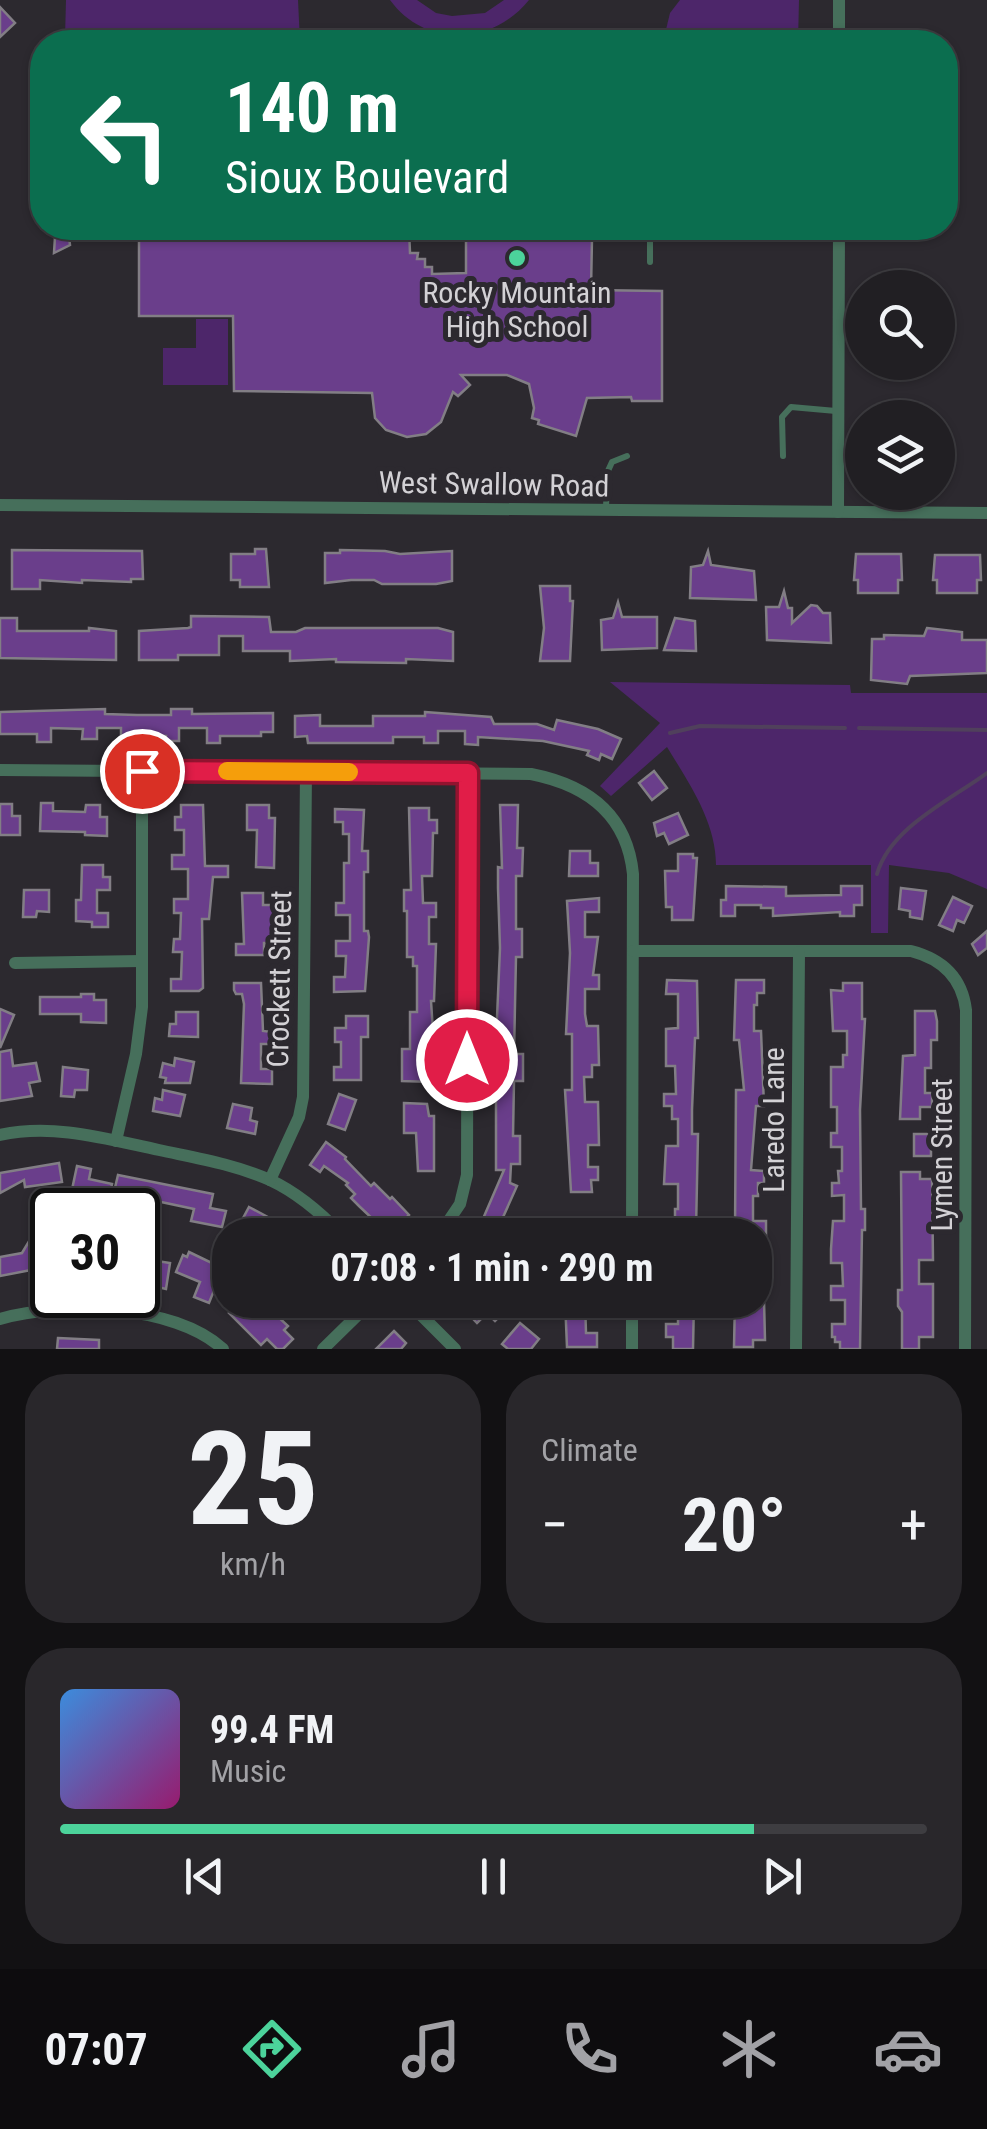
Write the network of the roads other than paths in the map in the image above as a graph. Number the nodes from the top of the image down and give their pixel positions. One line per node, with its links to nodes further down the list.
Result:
1 (839, 0): 2 (street)
2 (839, 30)
3 (650, 240): 5 (lane)
4 (839, 240): 6 (street)
5 (650, 262)
6 (838, 412): 8 (lane); 11 (street)
7 (626, 456): 10 (lane)
8 (783, 456)
9 (0, 505): 10 (street, West Swallow Road)
10 (606, 510): 11 (street, West Swallow Road)
11 (838, 512): 12 (street, West Swallow Road)
12 (987, 513)
13 (0, 770): 14 (street)
14 (142, 771): 15 (street); 19 (street)
15 (306, 772): 16 (street); 23 (street, Crockett Street)
16 (468, 773): 17 (street); 25 (street)
17 (633, 951): 18 (street); 26 (street)
18 (799, 952): 35 (street, Laredo Lane); 36 (street, Lymen Street)
19 (140, 962): 20 (street); 22 (street)
20 (15, 963)
21 (0, 1135): 22 (street)
22 (116, 1142): 23 (street)
23 (270, 1180): 24 (street)
24 (323, 1218)
25 (451, 1218)
26 (632, 1218)
27 (355, 1318): 32 (street)
28 (424, 1318): 33 (street)
29 (632, 1318): 34 (street)
30 (0, 1319): 31 (street)
31 (223, 1349)
32 (323, 1349)
33 (455, 1349)
34 (632, 1349)
35 (796, 1349)
36 (966, 1349)

